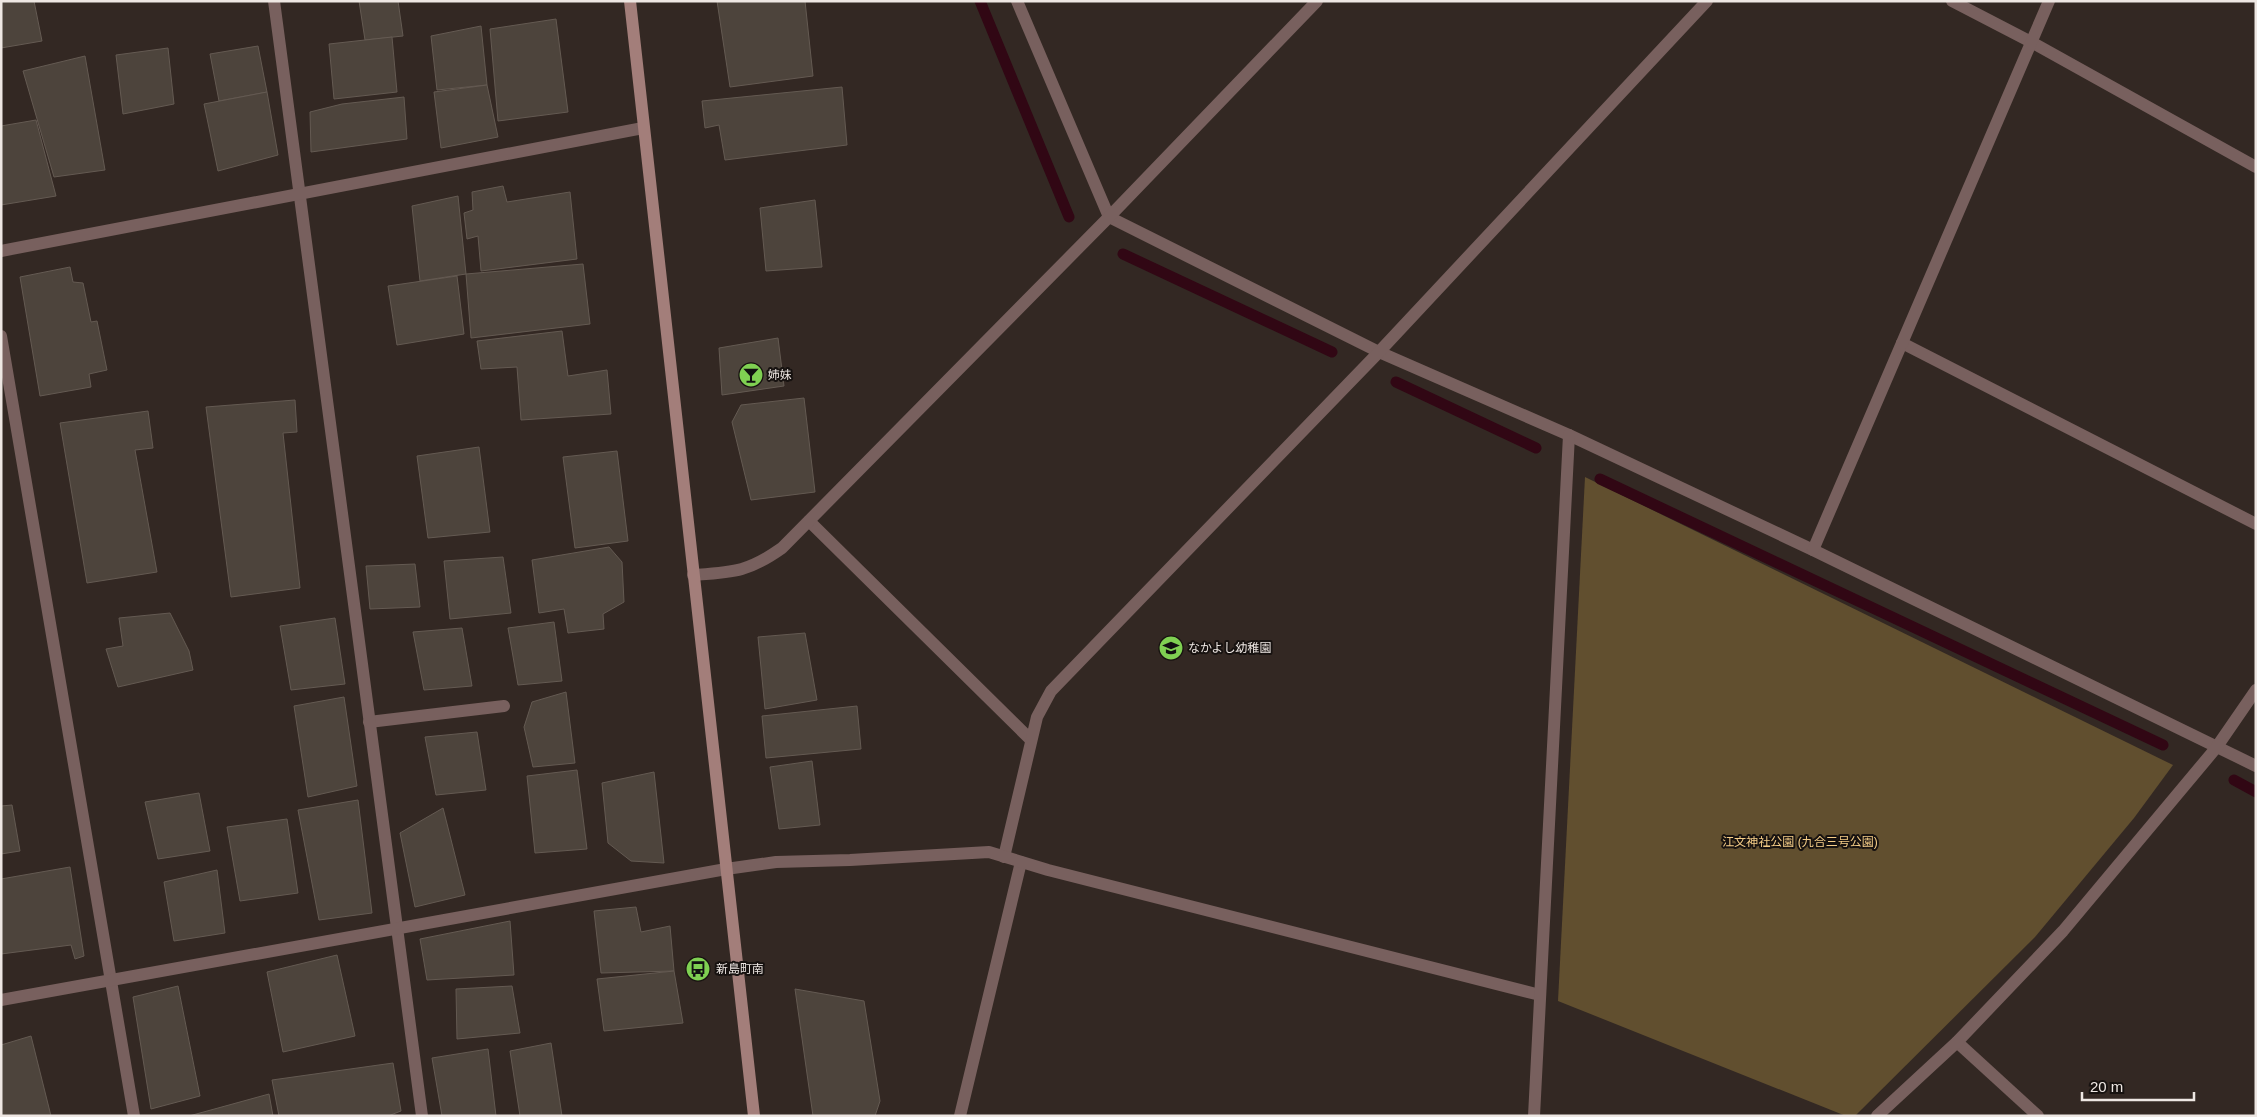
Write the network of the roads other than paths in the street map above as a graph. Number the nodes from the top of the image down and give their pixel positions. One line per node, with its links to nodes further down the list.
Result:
1 (274, 1): 11 (street)
2 (630, 1): 9 (street)
3 (1017, 1): 12 (street)
4 (1317, 1): 12 (street)
5 (1707, 1): 16 (street)
6 (1952, 1): 8 (street)
7 (2049, 1): 8 (street)
8 (2033, 43): 10 (street); 15 (street)
9 (643, 128): 11 (street); 21 (street)
10 (2256, 166)
11 (299, 194): 13 (street); 24 (street)
12 (1109, 217): 16 (street); 18 (street)
13 (1, 251)
14 (1, 336): 32 (street)
15 (1902, 344): 19 (street); 20 (street)
16 (1379, 352): 17 (street); 25 (street)
17 (1569, 434): 20 (street); 33 (street)
18 (809, 520): 21 (street); 25 (street)
19 (2256, 524)
20 (1813, 550): 26 (street)
21 (693, 576): 30 (street)
22 (2256, 690): 26 (street)
23 (504, 706): 24 (street)
24 (370, 722): 31 (street)
25 (1032, 740): 28 (street)
26 (2216, 748): 27 (street); 35 (street)
27 (2256, 766)
28 (1004, 857): 29 (street); 30 (street)
29 (1021, 862): 33 (street); 39 (street)
30 (726, 869): 31 (street); 38 (street)
31 (397, 928): 32 (street); 37 (street)
32 (111, 980): 34 (street); 36 (street)
33 (1540, 996): 40 (street)
34 (1, 1000)
35 (1957, 1042): 41 (street); 42 (street)
36 (134, 1116)
37 (422, 1116)
38 (754, 1116)
39 (960, 1116)
40 (1534, 1116)
41 (1877, 1116)
42 (2038, 1116)

